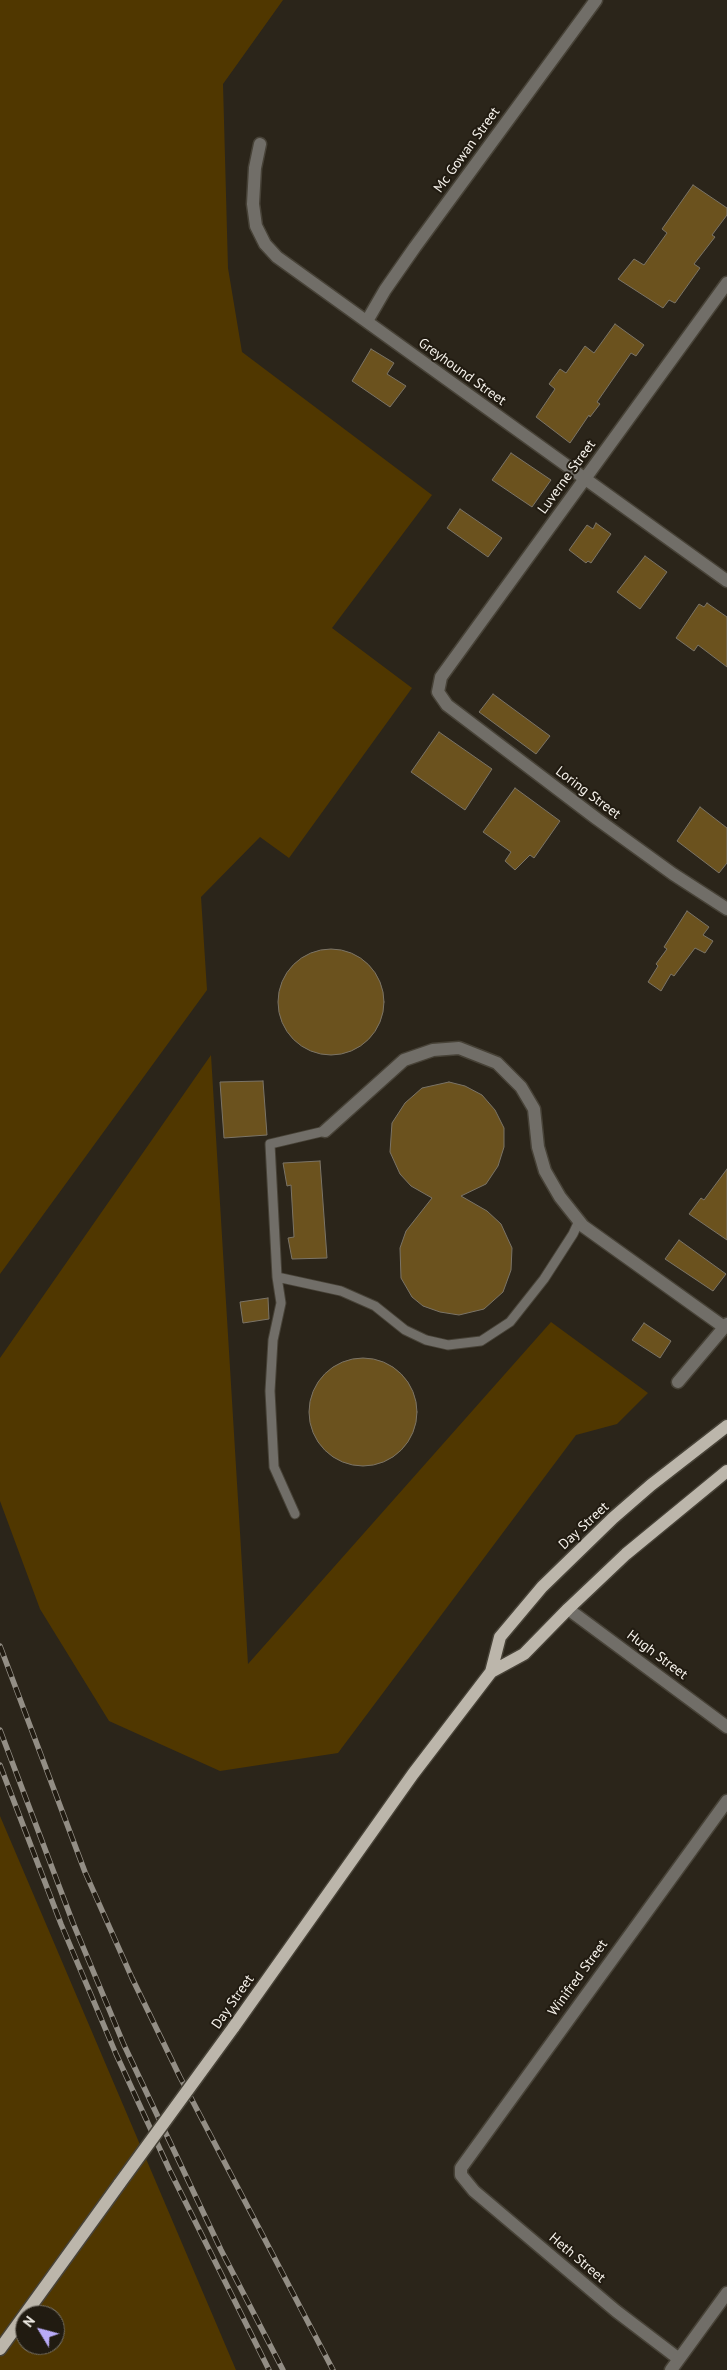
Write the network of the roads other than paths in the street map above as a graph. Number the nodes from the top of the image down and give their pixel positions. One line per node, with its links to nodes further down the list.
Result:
1 (596, 0): 4 (street, Mc Gowan Street)
2 (260, 144): 4 (street, Greyhound Street)
3 (727, 283): 5 (street, Luverne Street)
4 (367, 322): 5 (street, Greyhound Street)
5 (584, 479): 6 (street, Greyhound Street); 7 (street, Luverne Street)
6 (727, 581)
7 (438, 692): 8 (street, Loring Street)
8 (727, 909)
9 (325, 1131): 10 (street); 11 (lane)
10 (579, 1221): 11 (lane); 12 (street)
11 (277, 1277): 16 (lane)
12 (726, 1326): 13 (street)
13 (678, 1382)
14 (727, 1426): 18 (main road, Day Street)
15 (727, 1470): 17 (main road, Day Street)
16 (295, 1514)
17 (568, 1609): 18 (main road, Day Street); 19 (street, Hugh Street)
18 (491, 1672): 23 (main road, Day Street, bridge)
19 (727, 1727)
20 (727, 1801): 21 (street, Winifred Street)
21 (461, 2175): 24 (street, Heth Street)
22 (727, 2293): 24 (street)
23 (0, 2349)
24 (679, 2359): 25 (street)
25 (671, 2370)

